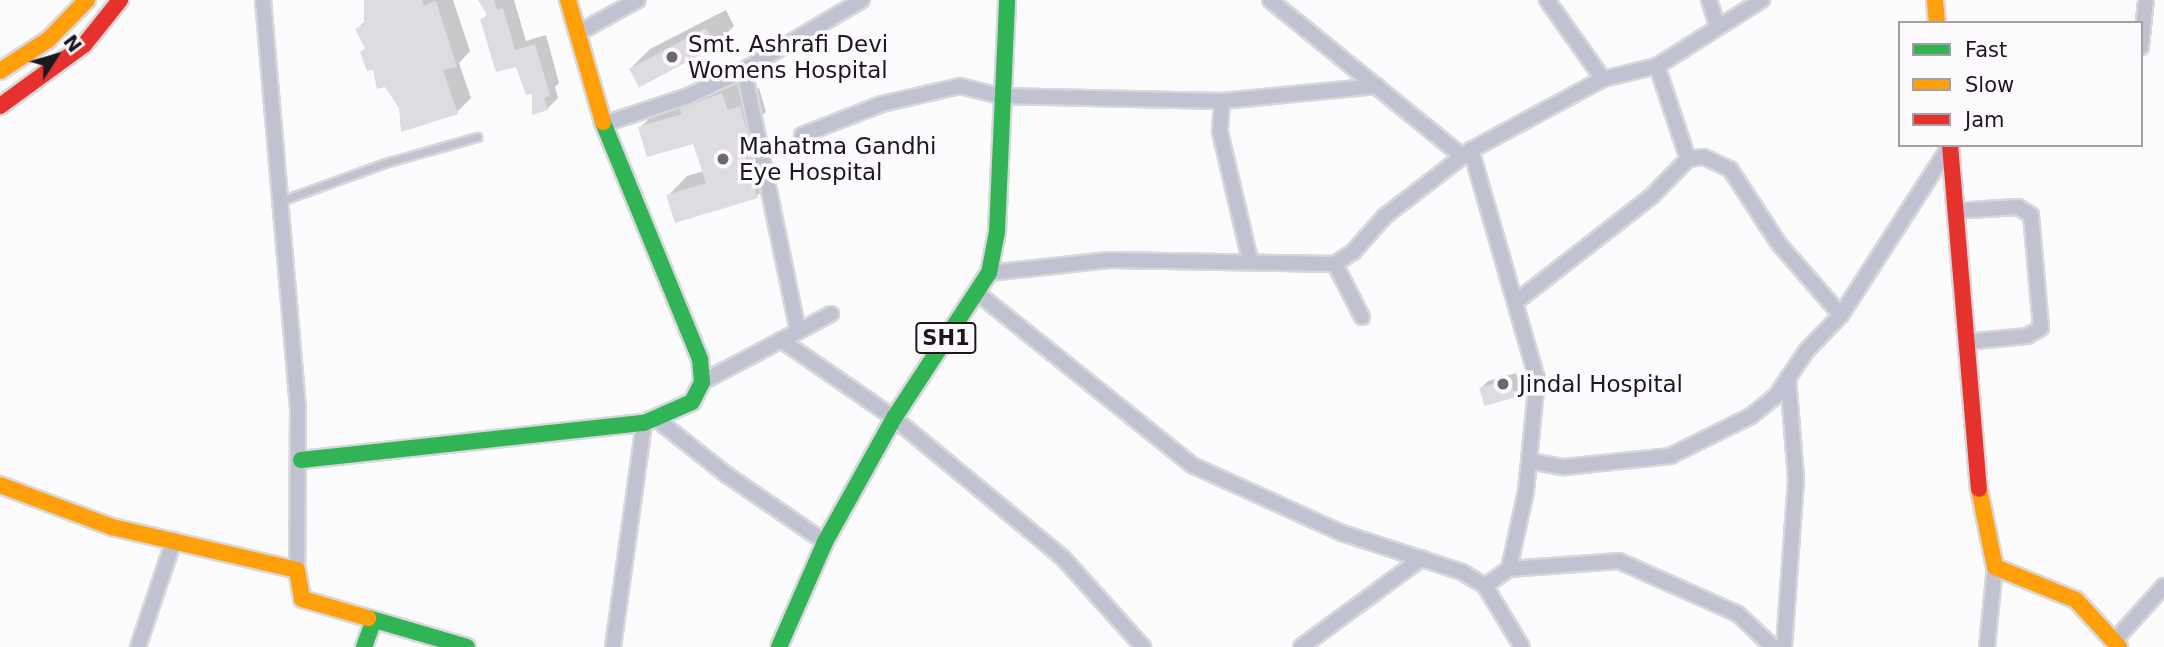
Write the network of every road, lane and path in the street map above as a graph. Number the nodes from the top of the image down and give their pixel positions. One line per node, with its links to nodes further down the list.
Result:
1 (87, 0): 20 (street)
2 (120, 0): 25 (street)
3 (262, 0): 33 (street)
4 (568, 0): 17 (street)
5 (638, 0): 17 (street)
6 (863, 0): 19 (street)
7 (1007, 0): 23 (street, SH1)
8 (1270, 0): 22 (street)
9 (1547, 0): 21 (street)
10 (1709, 0): 15 (street)
11 (1762, 0): 15 (street)
12 (1935, 0): 14 (street)
13 (2146, 0): 16 (street)
14 (1937, 21)
15 (1718, 27): 18 (street)
16 (2143, 28)
17 (578, 33): 26 (street)
18 (1657, 66): 21 (street); 32 (street)
19 (744, 70): 26 (street); 43 (street)
20 (0, 71)
21 (1603, 79): 31 (street)
22 (1377, 86): 24 (street); 31 (street)
23 (1000, 96): 24 (street); 27 (street); 37 (street, SH1)
24 (1222, 101): 35 (street)
25 (0, 106)
26 (604, 124): 47 (street)
27 (802, 135)
28 (477, 137): 33 (lane)
29 (1949, 147): 41 (street)
30 (1950, 147): 34 (street)
31 (1467, 153): 36 (street); 39 (street)
32 (1688, 159): 39 (street); 41 (street)
33 (277, 202): 50 (street)
34 (1954, 211): 45 (street); 45 (street)
35 (1250, 260): 36 (street); 37 (street)
36 (1335, 264): 42 (street)
37 (989, 273): 38 (street, SH1)
38 (976, 292): 48 (street, SH1); 55 (street)
39 (1517, 301): 51 (street)
40 (831, 314): 43 (street)
41 (1841, 315): 46 (street)
42 (1363, 317)
43 (798, 331): 44 (street)
44 (781, 340): 47 (street); 48 (street)
45 (1965, 342): 56 (street)
46 (1788, 377): 51 (street); 72 (street)
47 (702, 382): 49 (street)
48 (894, 418): 54 (street, SH1); 68 (street)
49 (650, 420): 50 (street); 54 (street); 66 (street)
50 (301, 460): 58 (street)
51 (1529, 461): 57 (street)
52 (0, 485): 53 (street)
53 (174, 540): 58 (street); 63 (street)
54 (825, 542): 67 (street, SH1)
55 (1422, 558): 59 (street); 69 (street)
56 (1996, 567): 62 (street); 73 (street)
57 (1509, 569): 59 (street); 71 (street)
58 (298, 570): 61 (street)
59 (1485, 586): 70 (street)
60 (2164, 586): 62 (street)
61 (373, 622): 64 (street); 65 (street)
62 (2117, 643)
63 (138, 647)
64 (364, 647)
65 (467, 647)
66 (613, 647)
67 (779, 647)
68 (1143, 647)
69 (1301, 647)
70 (1522, 647)
71 (1773, 647)
72 (1784, 647)
73 (1987, 647)

